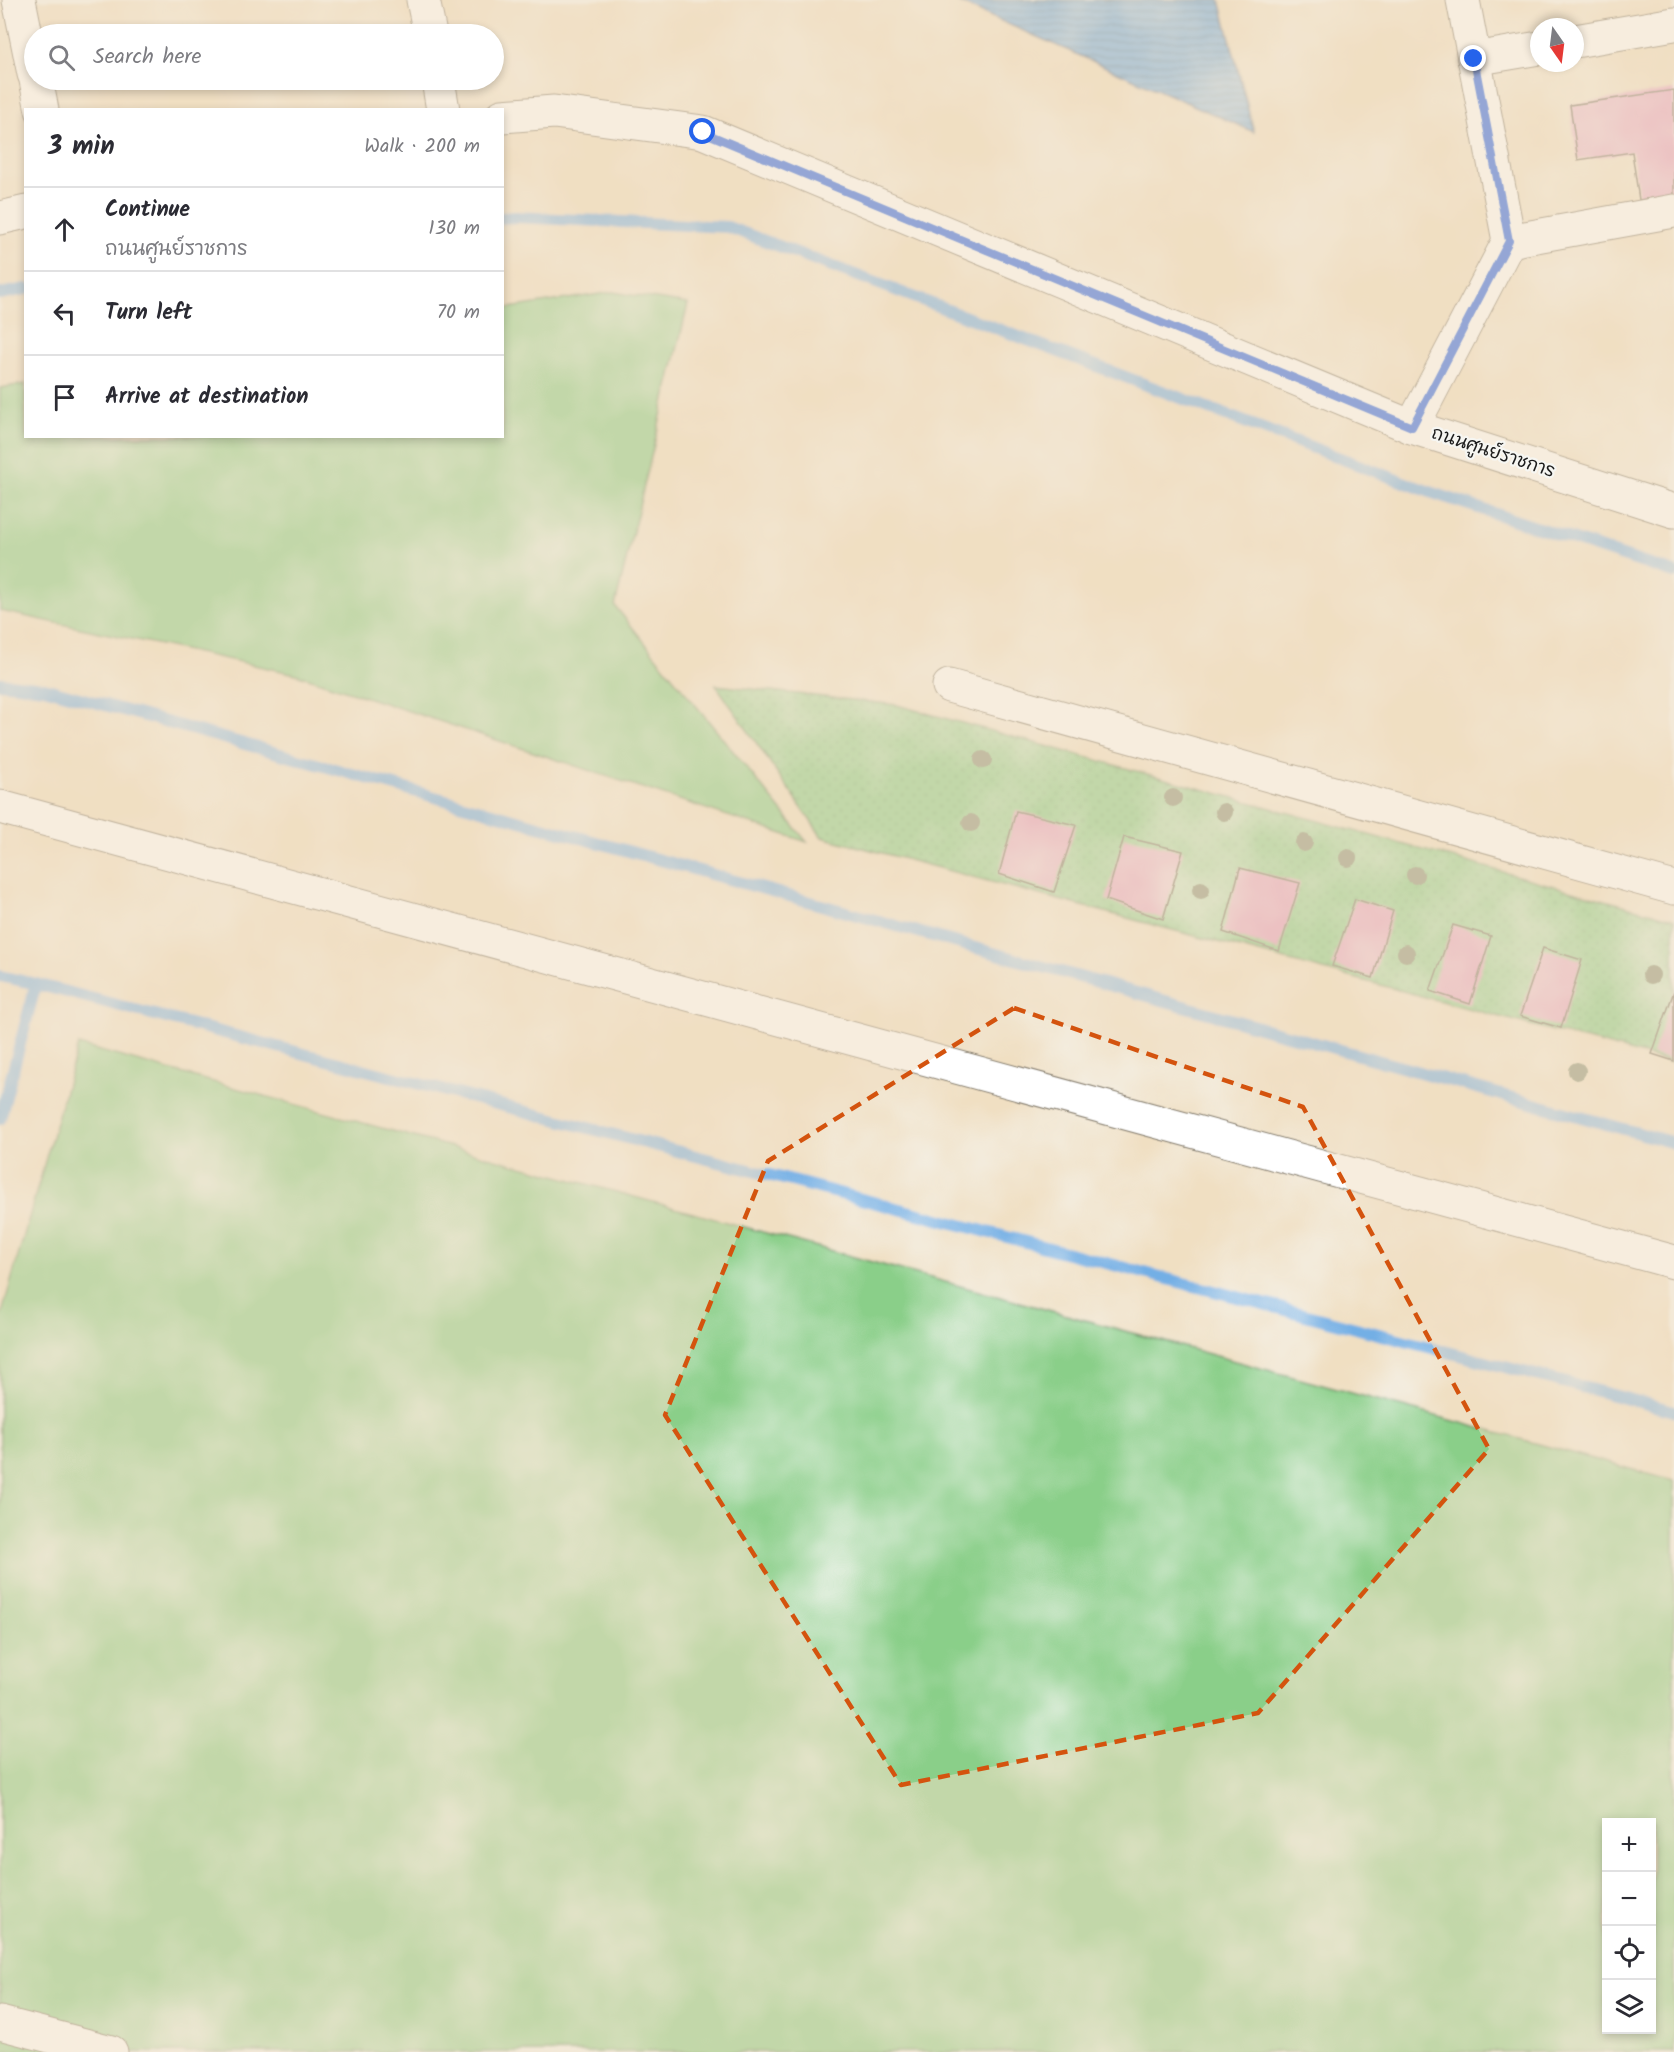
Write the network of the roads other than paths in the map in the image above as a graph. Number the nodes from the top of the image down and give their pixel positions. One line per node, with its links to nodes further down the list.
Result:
1 (19, 0): 6 (street)
2 (423, 0): 4 (street)
3 (1463, 0): 9 (street)
4 (428, 24)
5 (1674, 24): 7 (street)
6 (24, 25)
7 (1584, 39)
8 (1530, 50): 9 (street)
9 (1474, 59): 18 (street)
10 (38, 90): 12 (street)
11 (440, 90): 13 (street)
12 (42, 108)
13 (443, 108)
14 (504, 116): 19 (street, ถนนศูนย์ราชการ)
15 (1674, 211): 18 (street)
16 (24, 212): 17 (street)
17 (0, 218)
18 (1509, 241): 19 (street)
19 (1412, 427): 20 (street, ถนนศูนย์ราชการ)
20 (1674, 511)
21 (949, 686): 23 (street)
22 (0, 807): 24 (street)
23 (1674, 888)
24 (1674, 1262)
25 (0, 2023): 26 (street)
26 (111, 2052)

